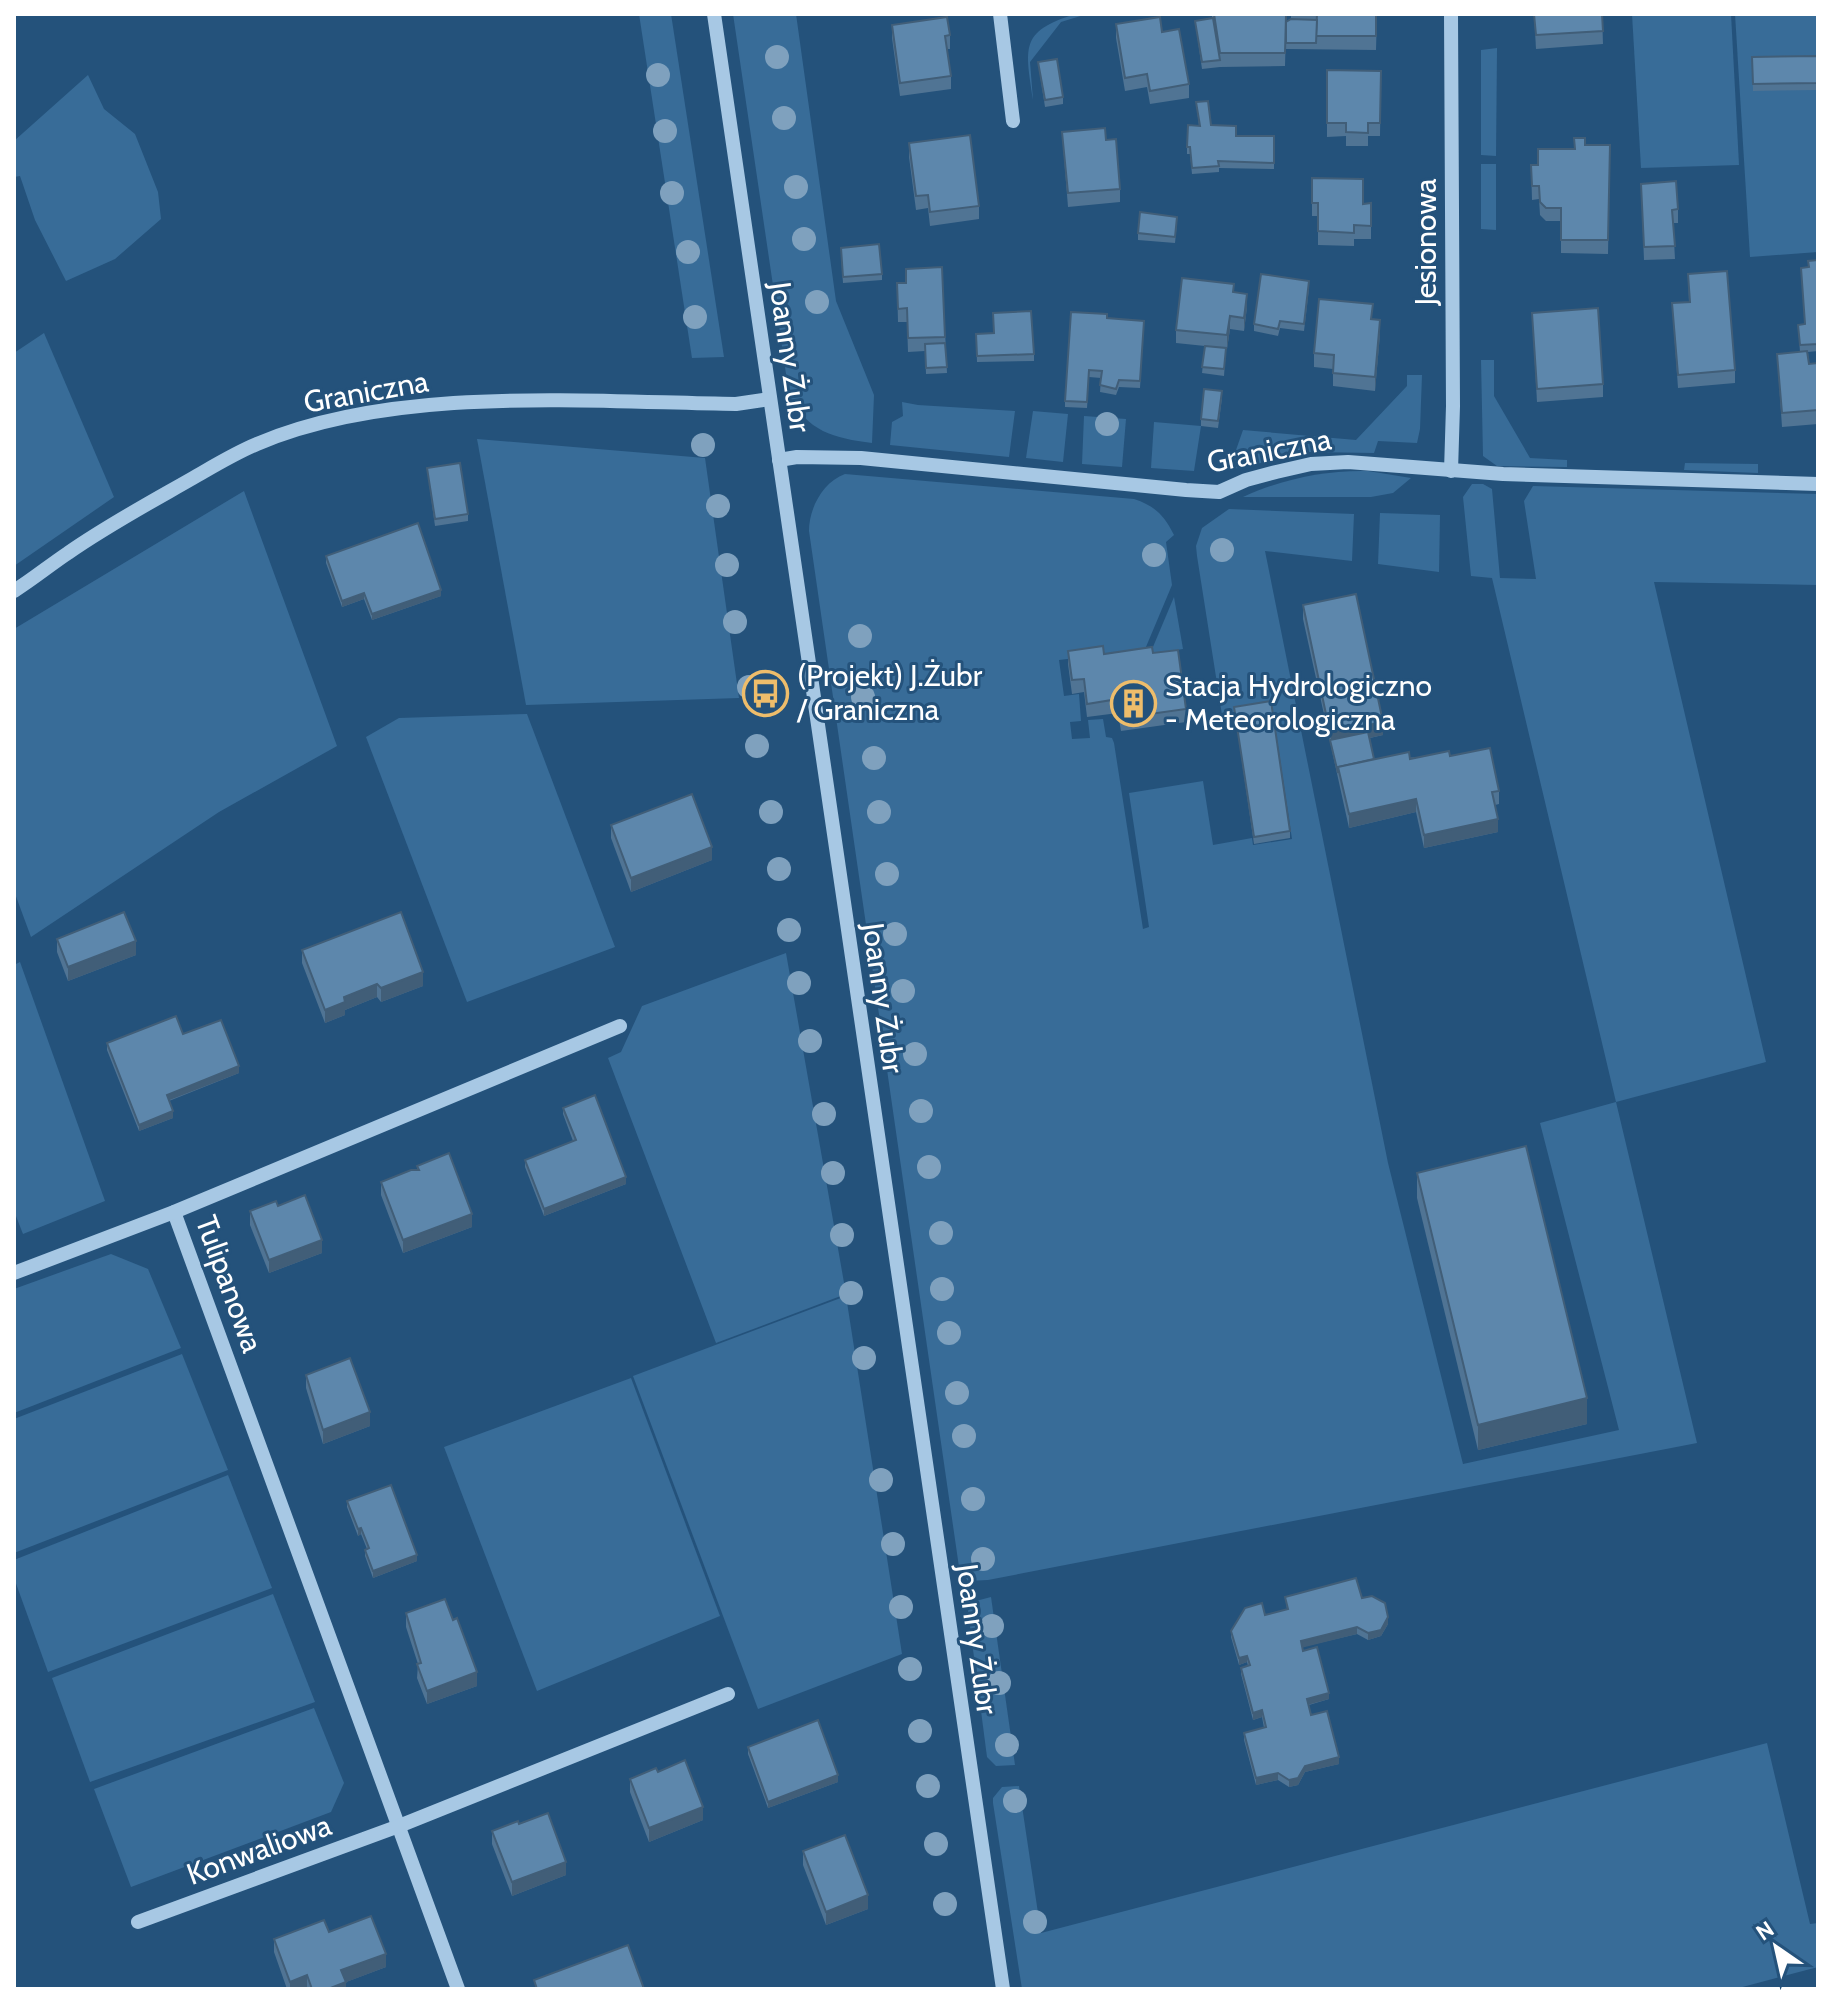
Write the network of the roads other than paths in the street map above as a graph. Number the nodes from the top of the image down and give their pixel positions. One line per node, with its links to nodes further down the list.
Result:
1 (714, 14): 5 (street, Joanny Żubr)
2 (1000, 14): 4 (street)
3 (1451, 14): 7 (street, Jesionowa)
4 (1013, 121)
5 (770, 399): 6 (street, Joanny Żubr); 9 (street, Graniczna)
6 (779, 460): 7 (street, Graniczna); 17 (street, Joanny Żubr)
7 (1451, 471): 8 (street, Graniczna)
8 (1818, 484)
9 (14, 591)
10 (620, 1026): 11 (street, Tulipanowa)
11 (174, 1212): 12 (street); 14 (street, Tulipanowa)
12 (14, 1273)
13 (728, 1694): 14 (street)
14 (399, 1826): 15 (street, Konwaliowa); 16 (street, Tulipanowa)
15 (138, 1922)
16 (458, 1989)
17 (1003, 1989)

